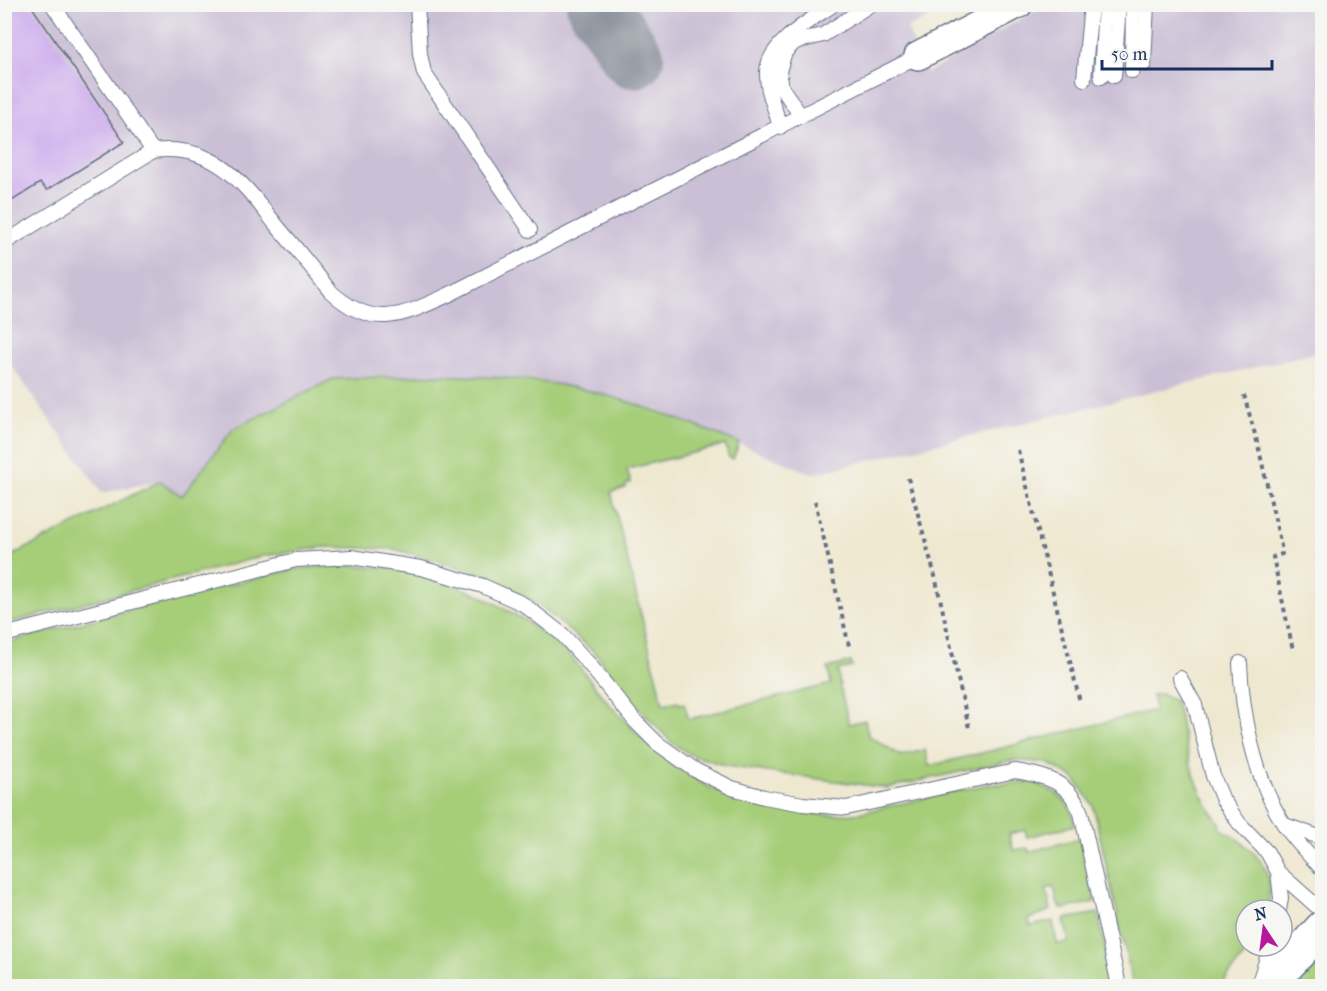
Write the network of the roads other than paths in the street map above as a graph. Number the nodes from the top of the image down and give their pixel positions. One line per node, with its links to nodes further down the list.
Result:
1 (52, 4): 17 (lane)
2 (417, 4): 18 (lane)
3 (834, 4): 16 (lane)
4 (871, 4): 15 (lane)
5 (1018, 4): 11 (street)
6 (1091, 4): 14 (lane)
7 (1105, 4): 8 (lane)
8 (1119, 4)
9 (1133, 4): 13 (lane)
10 (1147, 4): 12 (lane)
11 (918, 56): 15 (lane)
12 (1144, 64)
13 (1131, 71)
14 (1084, 79)
15 (801, 116): 16 (lane)
16 (780, 127): 17 (lane)
17 (153, 151): 19 (lane)
18 (530, 230)
19 (4, 243)
20 (4, 635): 31 (lane)
21 (1240, 663): 23 (lane)
22 (1180, 678): 26 (lane)
23 (1283, 824): 24 (lane); 25 (lane)
24 (1323, 838)
25 (1323, 869)
26 (1278, 872): 27 (lane); 28 (lane)
27 (1281, 898)
28 (1323, 911)
29 (1323, 928): 33 (street)
30 (1267, 958): 32 (lane)
31 (1119, 987)
32 (1258, 987)
33 (1268, 987)

